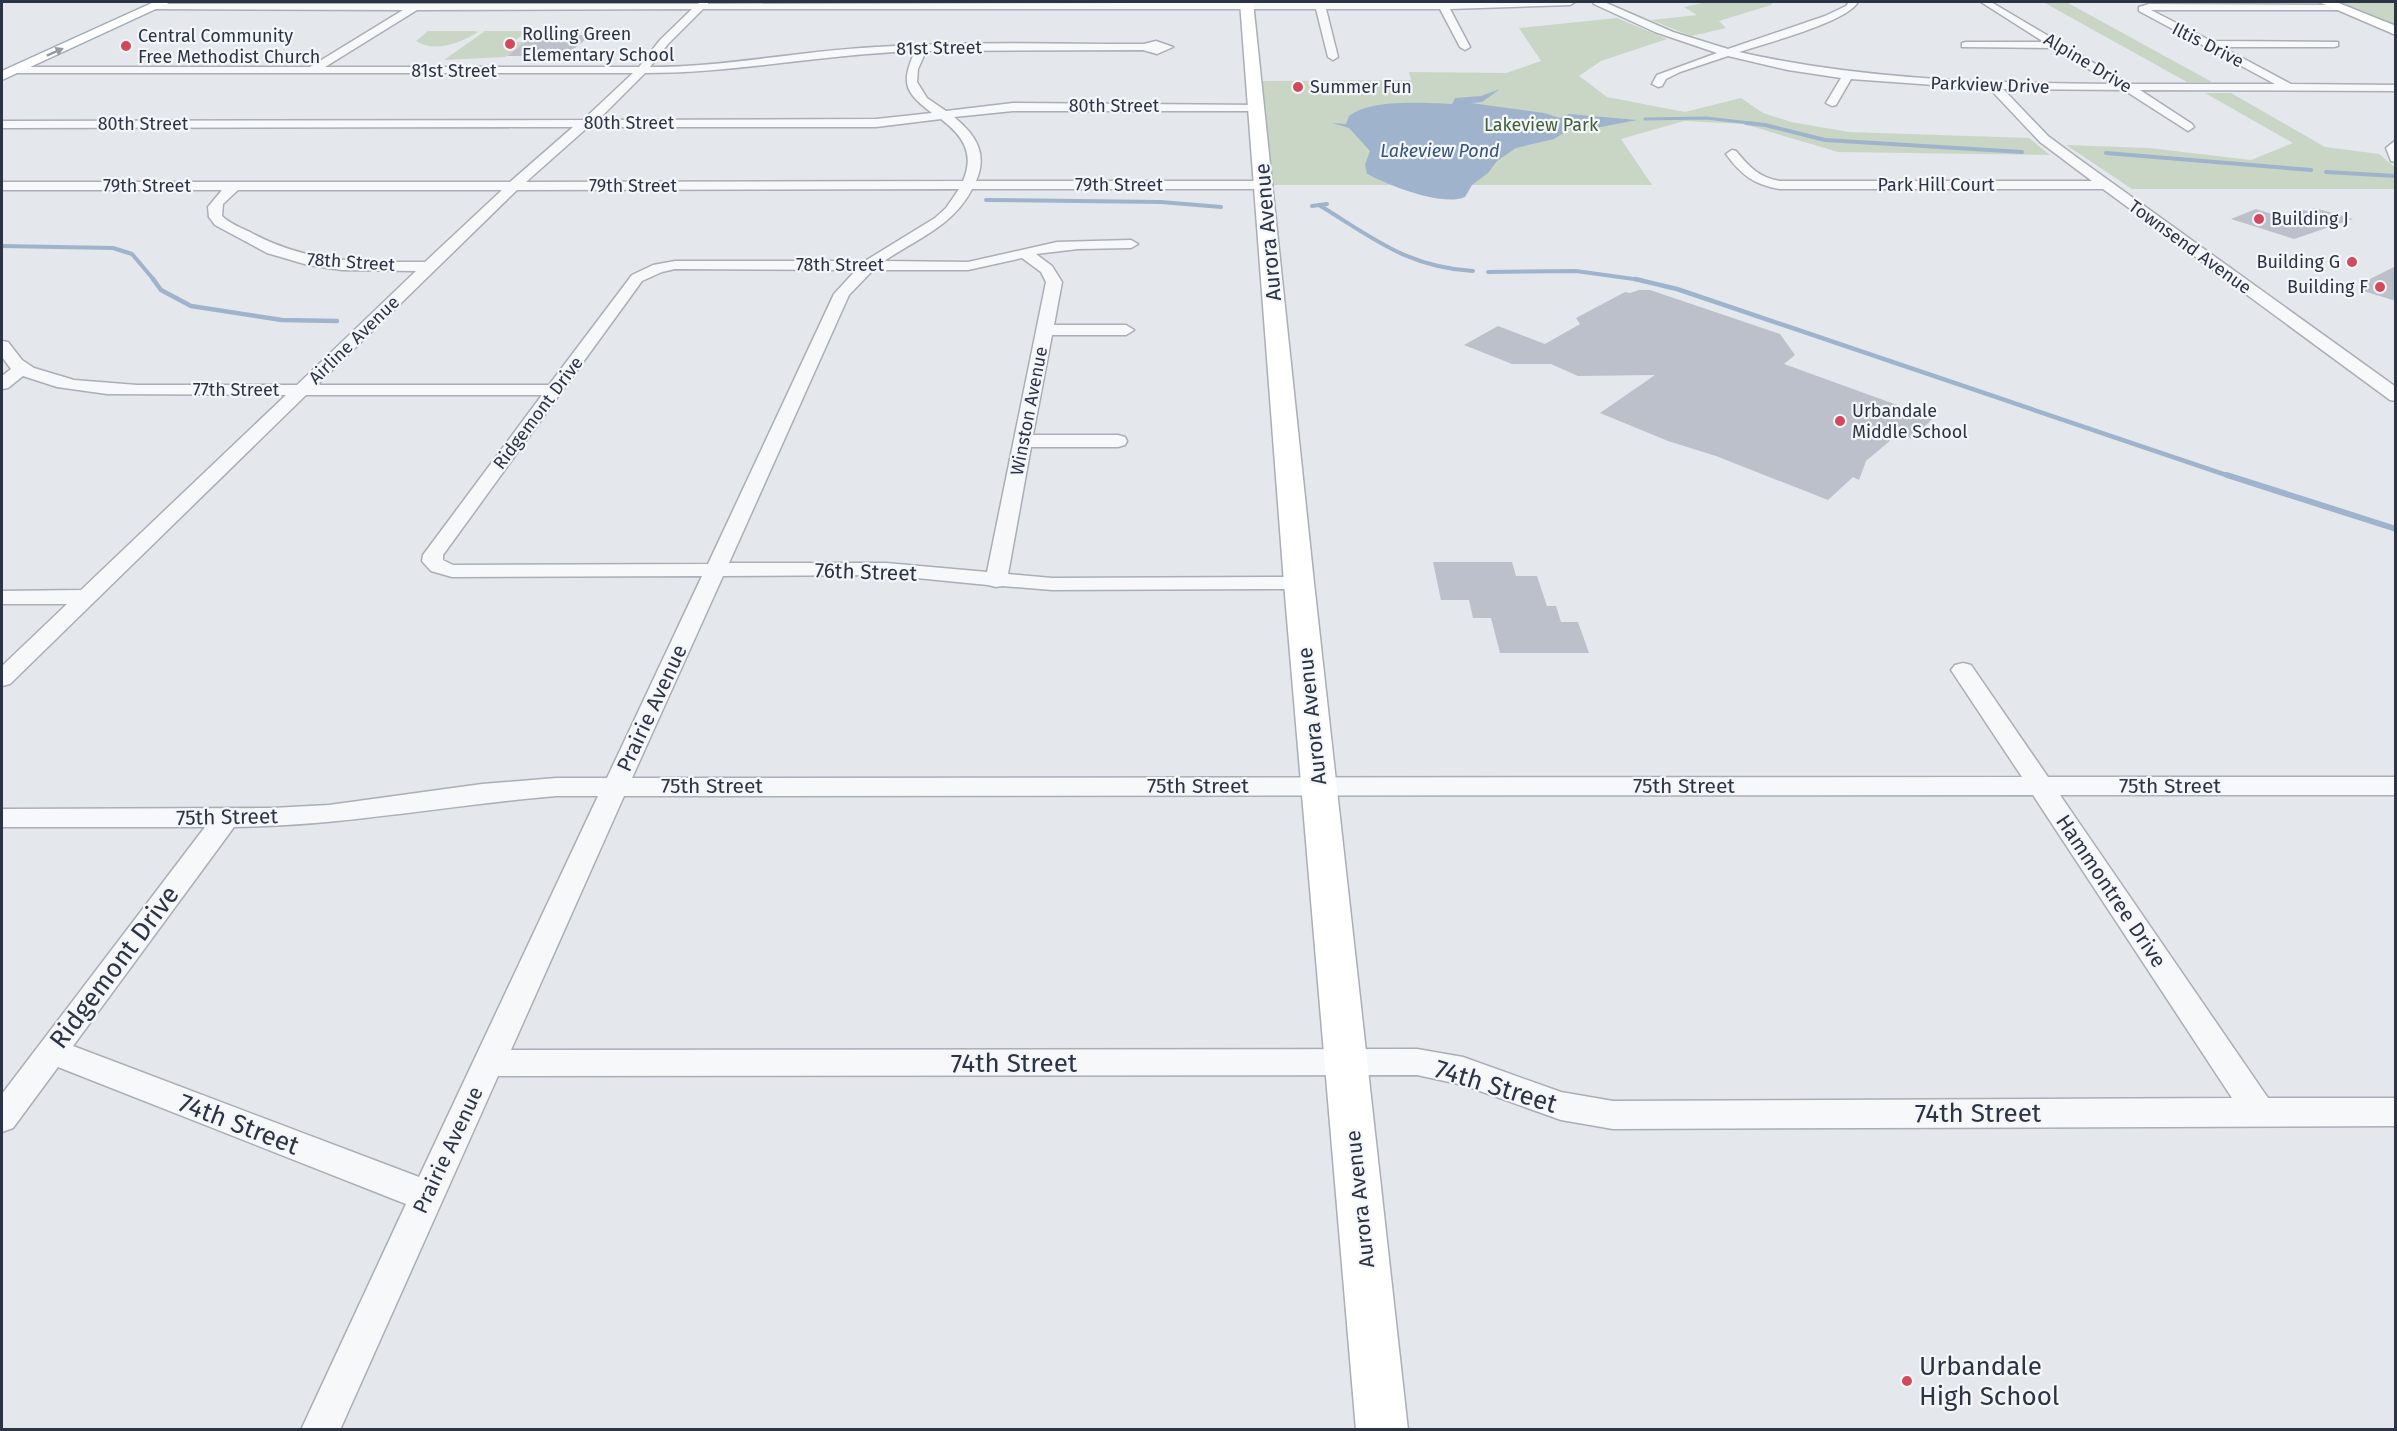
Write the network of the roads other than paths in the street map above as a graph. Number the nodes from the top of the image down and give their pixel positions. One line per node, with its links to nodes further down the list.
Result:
1 (423, 2): 13 (street)
2 (1570, 2): 9 (street)
3 (1597, 2): 22 (street, Parkview Drive)
4 (1854, 2): 22 (street)
5 (1985, 2): 18 (street, Alpine Drive)
6 (151, 3): 13 (street); 24 (street)
7 (702, 4): 11 (street); 13 (street); 25 (street, Airline Avenue)
8 (1246, 4): 11 (street); 12 (street); 34 (street, Aurora Avenue)
9 (1443, 4): 12 (street); 20 (street)
10 (2332, 4): 14 (street); 15 (street, Iltis Drive)
11 (974, 5)
12 (1320, 6): 23 (street)
13 (413, 8): 26 (street)
14 (2396, 31)
15 (2207, 44): 16 (street); 31 (street, Iltis Drive)
16 (2334, 44)
17 (1966, 45): 18 (street)
18 (2057, 45): 30 (street, Alpine Drive)
19 (1144, 47): 21 (street, 81st Street)
20 (1465, 47)
21 (922, 48): 25 (street, 81st Street); 35 (street, Prairie Avenue)
22 (1730, 52): 27 (street, Parkview Drive); 28 (street)
23 (1333, 57)
24 (6, 70): 26 (street, 81st Street)
25 (642, 70): 26 (street, 81st Street); 36 (street, Airline Avenue)
26 (311, 71)
27 (1848, 75): 29 (street, Parkview Drive); 33 (street)
28 (1658, 84)
29 (1994, 87): 30 (street, Parkview Drive); 43 (street, Townsend Avenue)
30 (2128, 87): 31 (street, Parkview Drive); 38 (street, Alpine Drive)
31 (2290, 87): 32 (street, Parkview Drive)
32 (2396, 88)
33 (1832, 103)
34 (1256, 107): 35 (street, 80th Street); 42 (street, Aurora Avenue)
35 (944, 115): 36 (street, 80th Street); 47 (street, Prairie Avenue)
36 (586, 123): 37 (street, 80th Street); 46 (street, Airline Avenue)
37 (2, 124)
38 (2188, 127)
39 (2396, 144): 41 (street)
40 (1732, 154): 43 (street, Park Hill Court)
41 (2396, 158)
42 (1264, 185): 47 (street, 79th Street); 66 (street, Aurora Avenue)
43 (2106, 185): 60 (street, Townsend Avenue)
44 (2, 186): 45 (street, 79th Street)
45 (235, 186): 46 (street, 79th Street); 51 (street, 78th Street)
46 (513, 186): 47 (street, 79th Street); 51 (street, Airline Avenue)
47 (967, 186): 50 (street, Prairie Avenue)
48 (1131, 244): 49 (street, 78th Street)
49 (1025, 253): 50 (street, 78th Street); 53 (street, Winston Avenue)
50 (869, 265): 52 (street, 78th Street); 64 (street, Prairie Avenue)
51 (430, 267): 58 (street, Airline Avenue)
52 (653, 270): 59 (street, Ridgemont Drive)
53 (1044, 330): 54 (street); 61 (street, Winston Avenue)
54 (1126, 330)
55 (2, 346): 56 (street, 77th Street)
56 (22, 368): 57 (street); 58 (street, 77th Street)
57 (2, 384)
58 (301, 390): 59 (street, 77th Street); 68 (street, Airline Avenue)
59 (555, 390): 63 (street, Ridgemont Drive)
60 (2396, 396)
61 (1023, 441): 62 (street); 65 (street, Winston Avenue)
62 (1118, 441)
63 (435, 564): 64 (street, 76th Street)
64 (716, 570): 65 (street, 76th Street); 74 (street, Prairie Avenue)
65 (996, 581): 66 (street, 76th Street)
66 (1299, 583): 71 (street, Aurora Avenue)
67 (2, 597): 68 (street)
68 (86, 597): 70 (street, Airline Avenue)
69 (1963, 670): 72 (street, Hammontree Drive)
70 (2, 679)
71 (1319, 786): 72 (street, 75th Street); 74 (street, 75th Street); 79 (street, Aurora Avenue)
72 (2041, 786): 73 (street, 75th Street); 80 (street, Hammontree Drive)
73 (2396, 786)
74 (616, 787): 75 (street, 75th Street); 78 (street, Prairie Avenue)
75 (227, 817): 76 (street, 75th Street); 77 (street, Ridgemont Drive)
76 (2, 818)
77 (51, 1052): 82 (street, Ridgemont Drive); 83 (street, 74th Street)
78 (488, 1063): 79 (street, 74th Street); 83 (street, Prairie Avenue)
79 (1346, 1064): 80 (street, 74th Street); 85 (street, Aurora Avenue)
80 (2259, 1112): 81 (street, 74th Street)
81 (2396, 1112)
82 (2, 1118)
83 (427, 1196): 84 (street, Prairie Avenue)
84 (320, 1430)
85 (1382, 1430)

